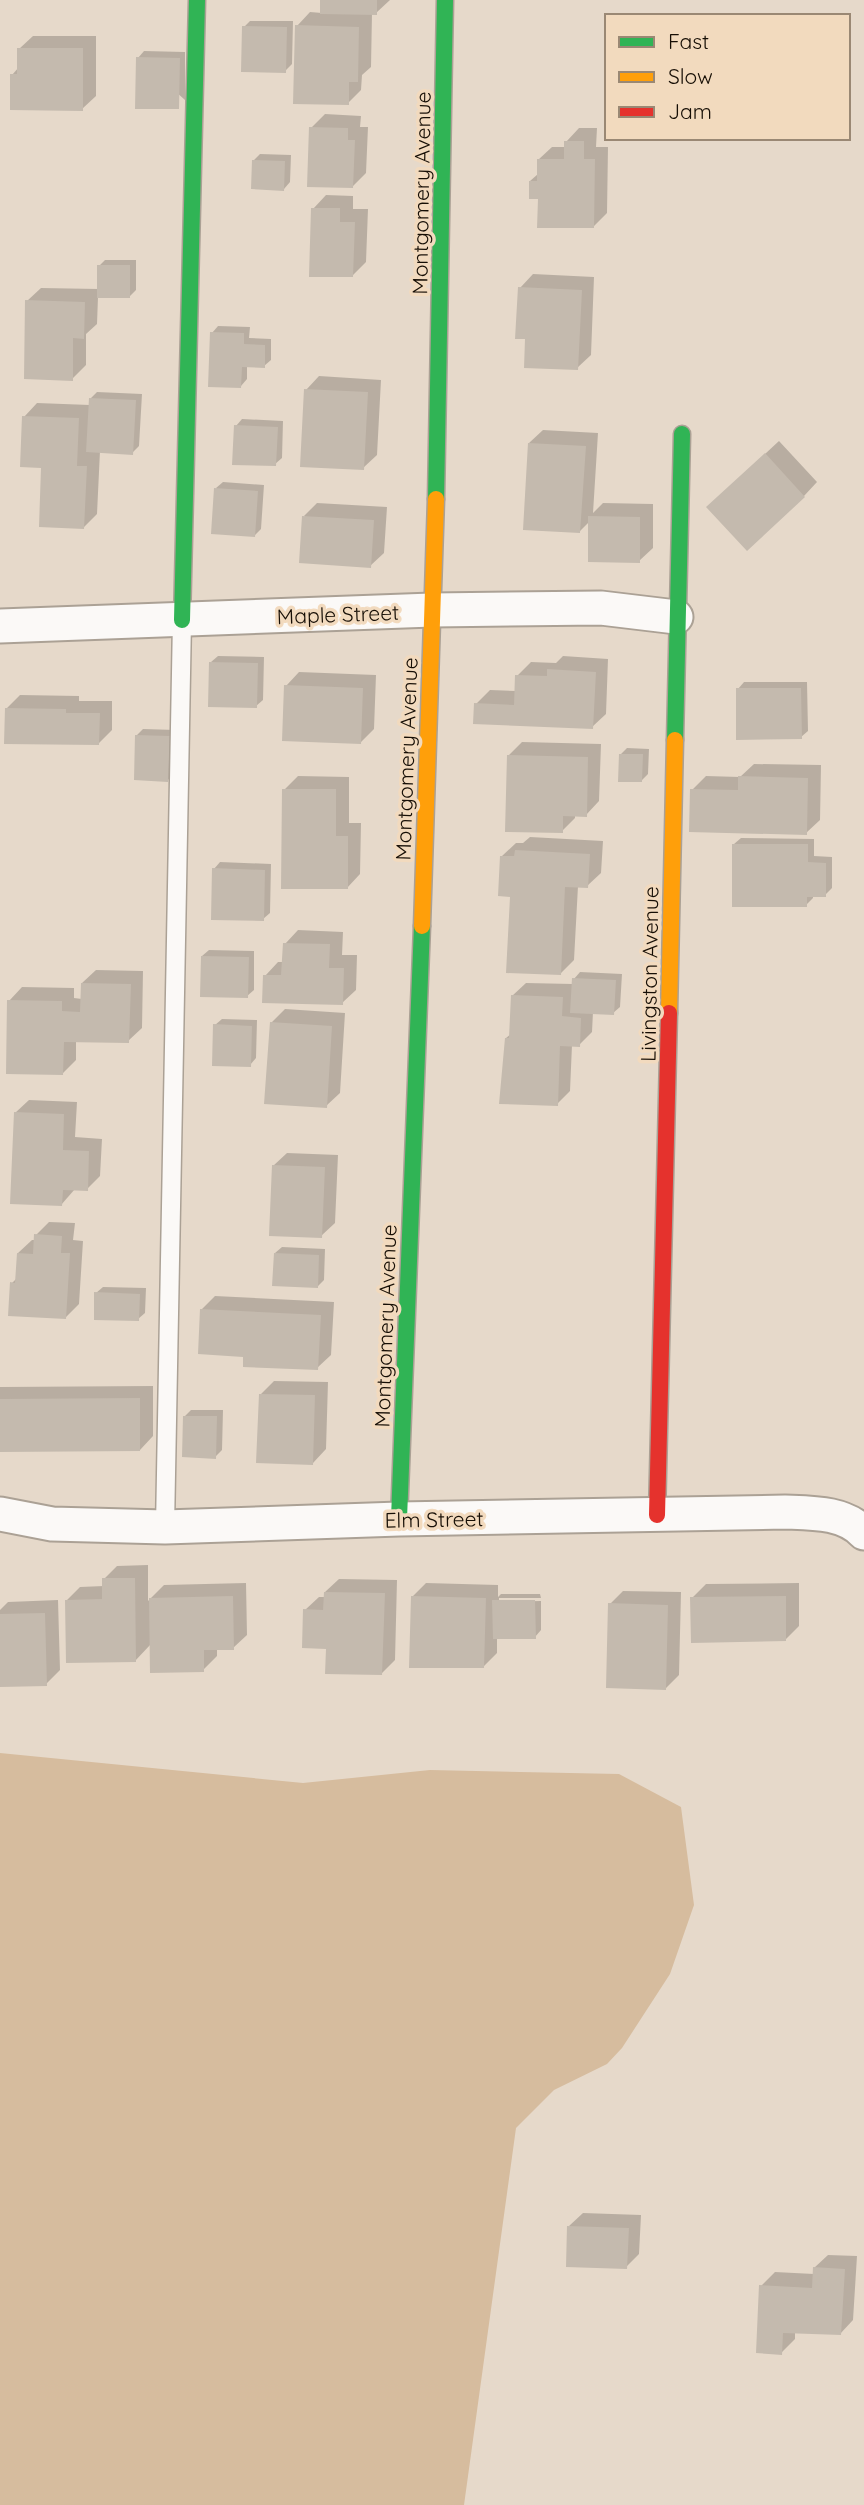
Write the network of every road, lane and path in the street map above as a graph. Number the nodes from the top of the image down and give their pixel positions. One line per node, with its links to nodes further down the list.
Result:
1 (197, 0): 6 (street)
2 (445, 0): 4 (street, Montgomery Avenue)
3 (682, 434): 5 (street, Livingston Avenue)
4 (432, 610): 5 (street, Maple Street); 6 (street, Maple Street); 10 (street, Montgomery Avenue)
5 (676, 617): 9 (street, Livingston Avenue)
6 (182, 620): 7 (street, Maple Street); 11 (lane)
7 (0, 626)
8 (0, 1514): 11 (street, Elm Street)
9 (657, 1515): 10 (street, Elm Street); 12 (street, Elm Street)
10 (399, 1519): 11 (street, Elm Street)
11 (165, 1527)
12 (864, 1532)

